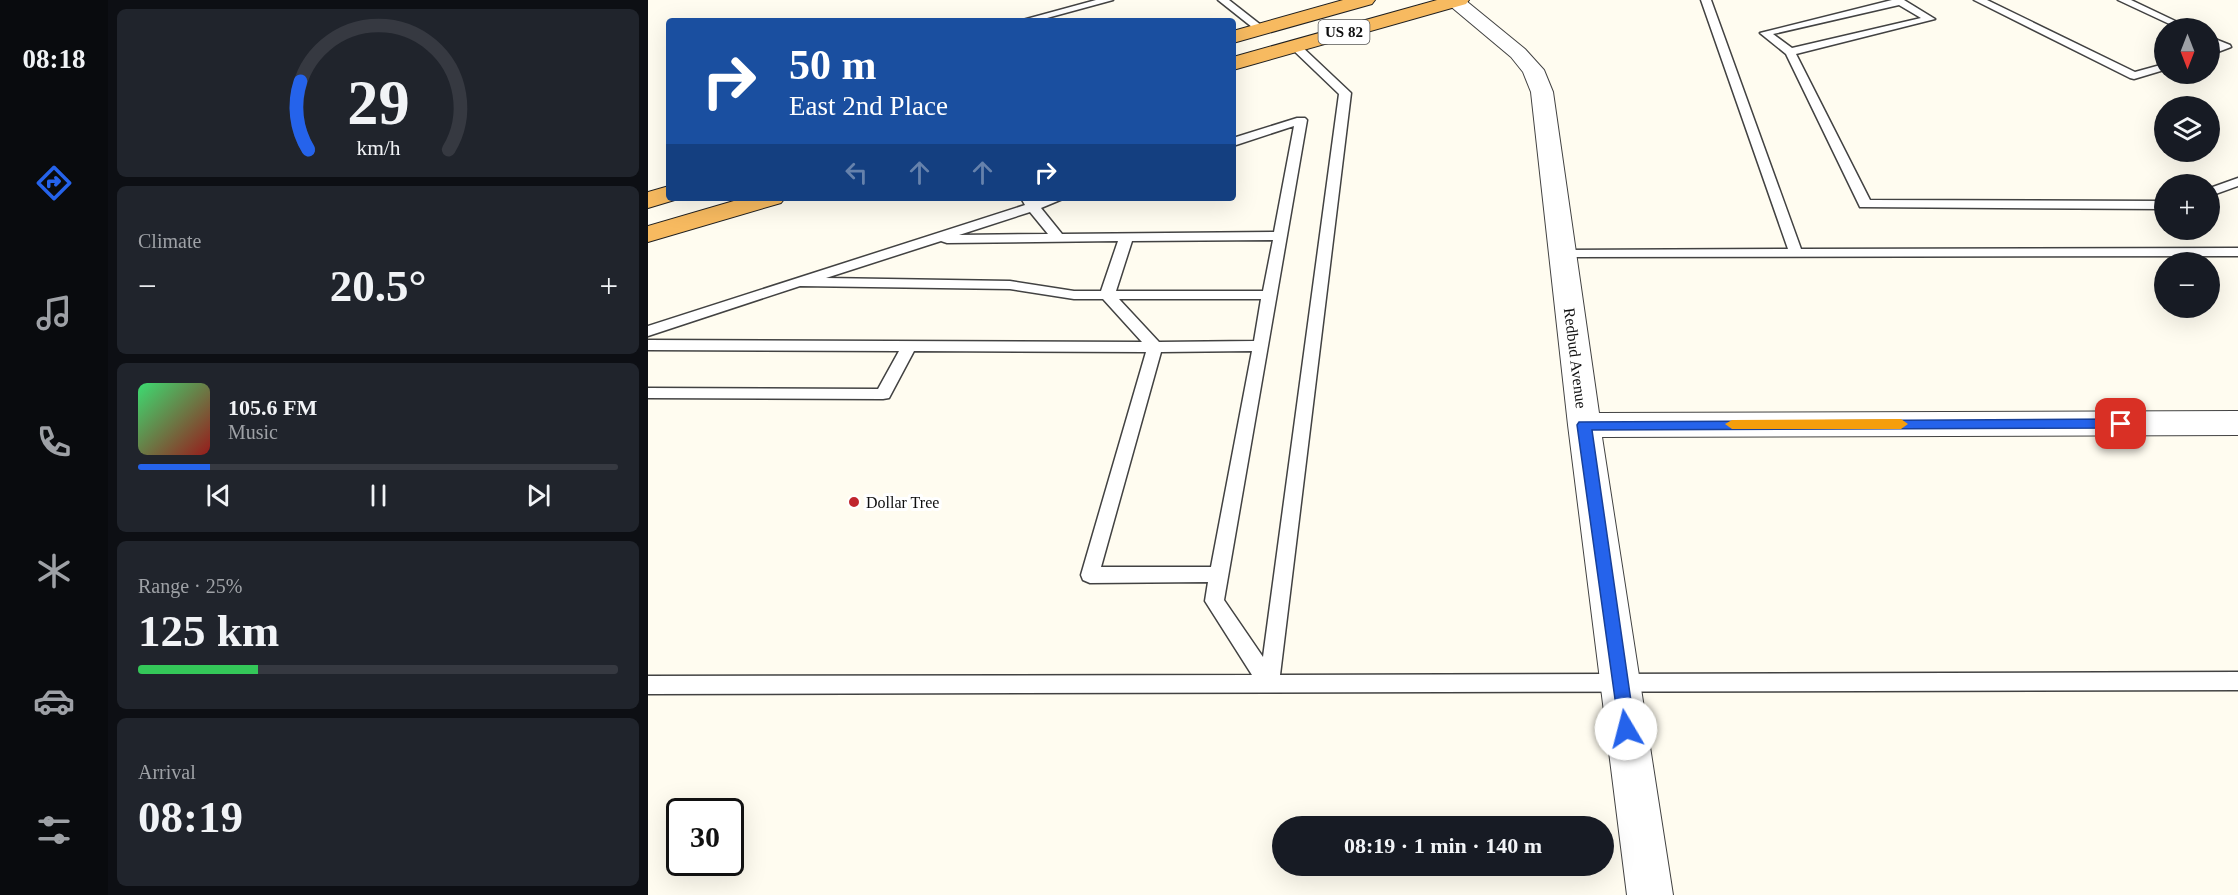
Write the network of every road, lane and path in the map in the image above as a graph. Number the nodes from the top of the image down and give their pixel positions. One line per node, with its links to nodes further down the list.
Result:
1 (1108, 0): 9 (lane)
2 (1223, 0): 11 (lane)
3 (1365, 0): 11 (highway, US 82)
4 (1455, 0): 13 (highway, US 82); 31 (street, Redbud Avenue)
5 (1706, 0): 32 (lane)
6 (1979, 0): 16 (lane)
7 (2124, 0): 10 (lane)
8 (1899, 1): 14 (lane); 14 (lane)
9 (1032, 18)
10 (2163, 18)
11 (1261, 29): 12 (highway, US 82)
12 (1236, 36)
13 (1295, 46): 15 (highway, US 82); 47 (lane)
14 (1790, 52): 24 (lane)
15 (1236, 63)
16 (2154, 70)
17 (1236, 141): 26 (lane)
18 (2238, 182): 19 (lane)
19 (2220, 188)
20 (666, 195): 21 (highway)
21 (648, 200)
22 (762, 201): 25 (highway)
23 (1030, 202): 27 (lane); 29 (lane)
24 (2154, 205)
25 (648, 234)
26 (1279, 236): 28 (lane); 35 (lane)
27 (1058, 238): 28 (lane); 29 (lane)
28 (1126, 238): 34 (lane)
29 (930, 240): 33 (lane)
30 (2238, 252): 32 (lane)
31 (1562, 254): 32 (lane); 43 (street, Redbud Avenue)
32 (1796, 254)
33 (795, 282): 34 (lane); 36 (lane)
34 (1107, 295): 35 (lane); 40 (lane)
35 (1270, 295): 39 (lane)
36 (648, 331)
37 (648, 345): 38 (lane)
38 (909, 346): 40 (lane); 41 (lane)
39 (1260, 346): 40 (lane); 44 (lane)
40 (1155, 347): 44 (lane)
41 (648, 393)
42 (2238, 423): 43 (street)
43 (1584, 425): 45 (street, Redbud Avenue)
44 (1218, 574): 47 (lane)
45 (1620, 681): 46 (lane); 47 (lane); 49 (street, Redbud Avenue)
46 (2238, 681)
47 (1269, 683): 48 (lane)
48 (648, 685)
49 (1650, 895)

